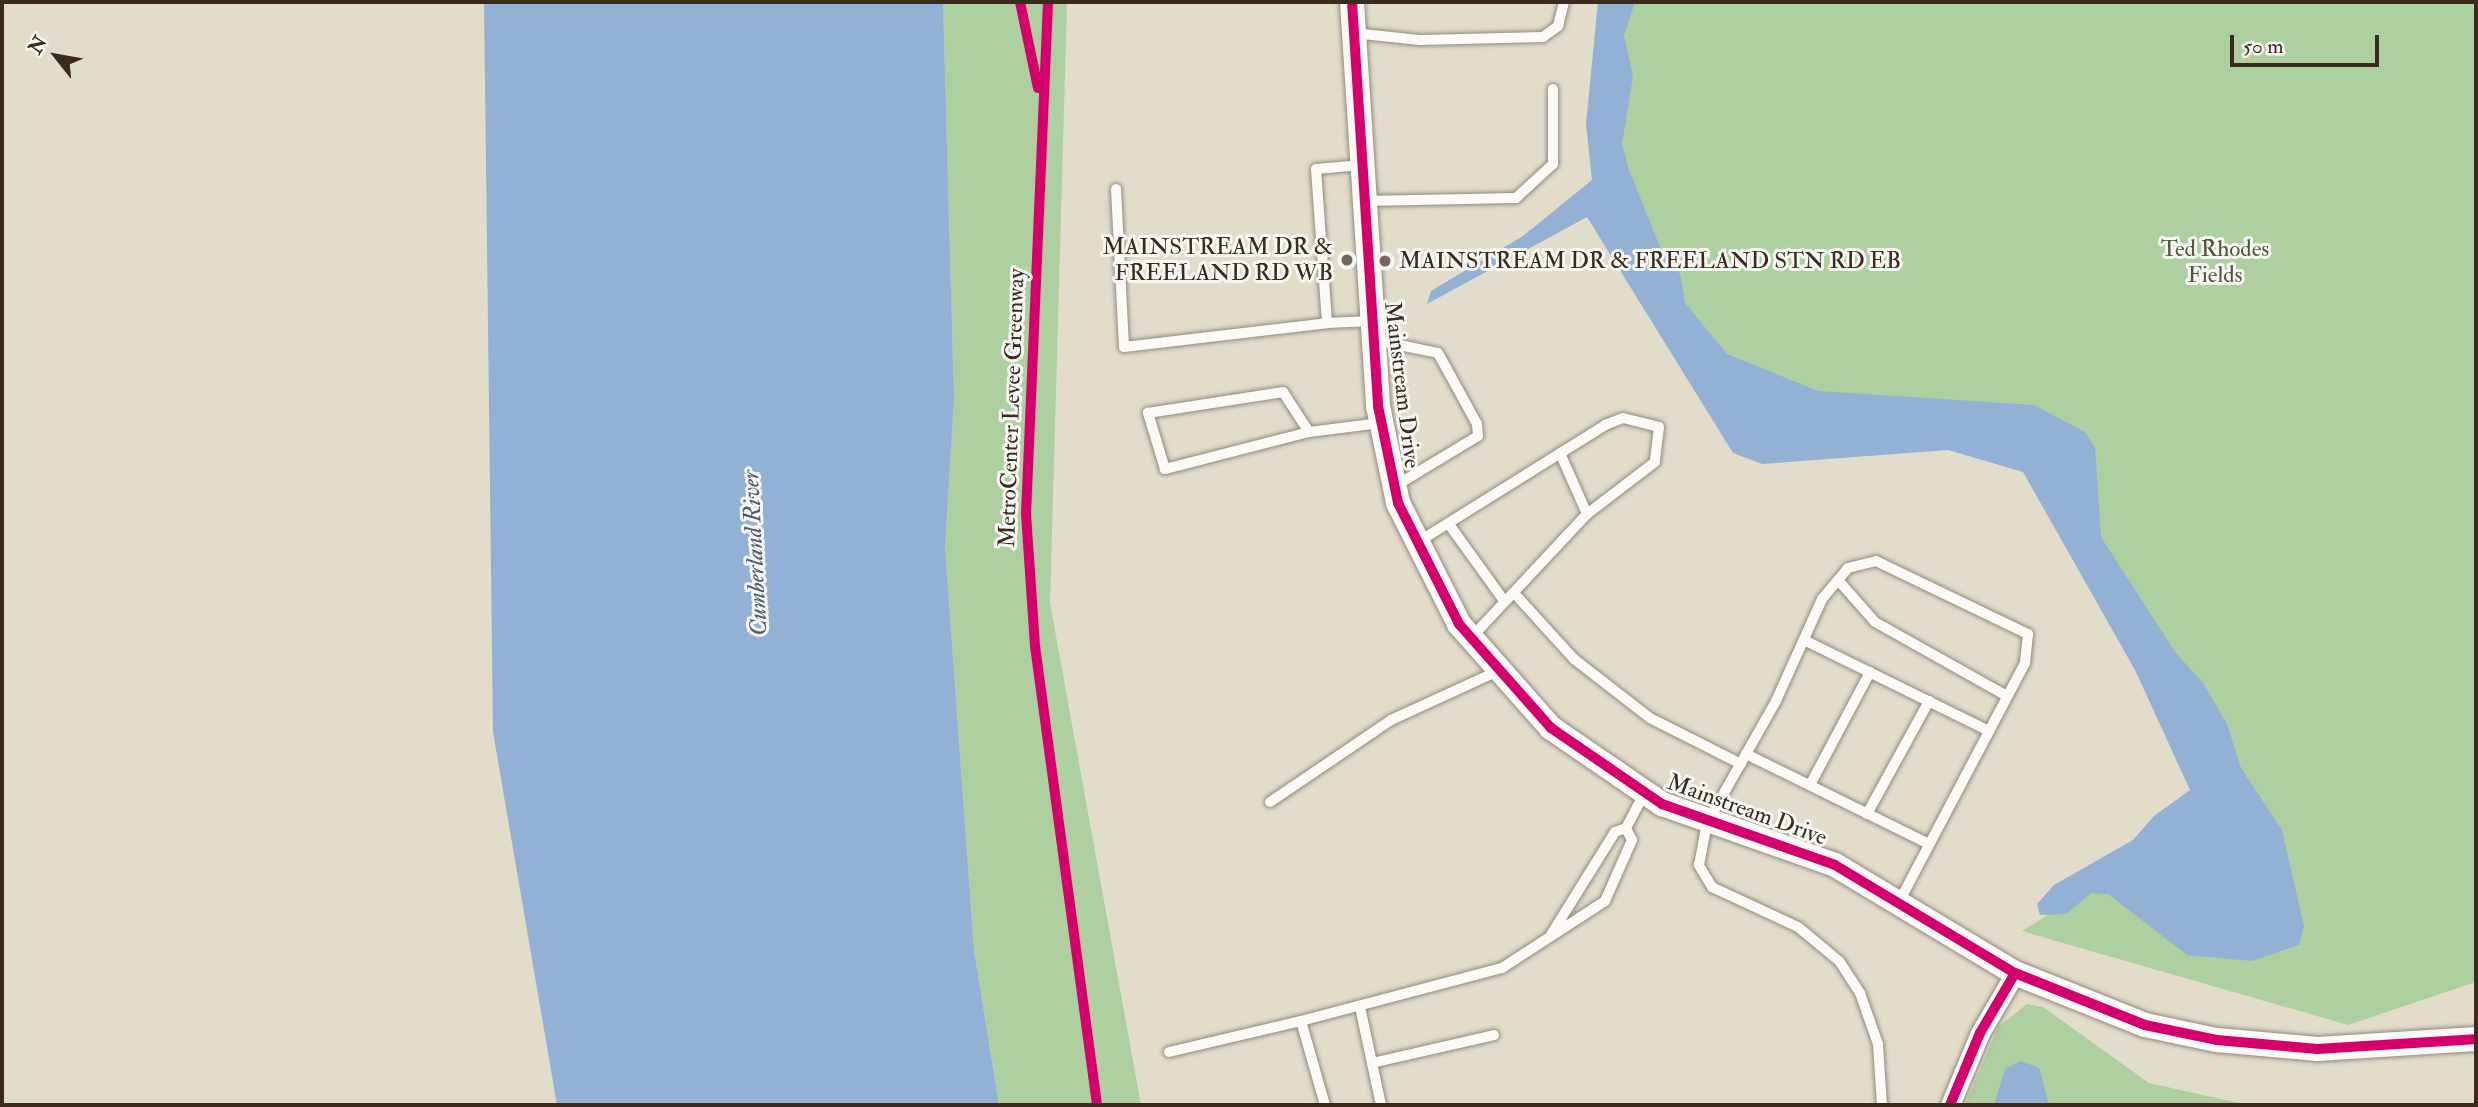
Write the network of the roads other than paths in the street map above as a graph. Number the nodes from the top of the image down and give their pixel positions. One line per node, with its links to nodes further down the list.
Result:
1 (1352, 2): 3 (street, Mainstream Drive)
2 (1563, 2): 3 (lane)
3 (1352, 33): 5 (street, Mainstream Drive)
4 (1553, 89): 7 (lane)
5 (1361, 165): 7 (street, Mainstream Drive); 8 (lane)
6 (1116, 189): 8 (lane)
7 (1364, 201): 9 (street, Mainstream Drive)
8 (1327, 323): 9 (lane)
9 (1372, 330): 10 (street, Mainstream Drive); 13 (lane)
10 (1381, 423): 11 (lane); 13 (street, Mainstream Drive)
11 (1309, 432): 11 (lane)
12 (1560, 453): 14 (lane); 14 (lane); 15 (lane)
13 (1394, 486): 16 (street, Mainstream Drive)
14 (1587, 514): 18 (lane)
15 (1448, 523): 16 (lane); 19 (lane)
16 (1414, 544): 20 (street, Mainstream Drive)
17 (1838, 580): 21 (lane); 24 (lane); 24 (lane)
18 (1514, 593): 19 (lane); 28 (lane)
19 (1506, 602): 20 (lane)
20 (1470, 639): 22 (street, Mainstream Drive)
21 (1806, 640): 23 (lane); 27 (lane)
22 (1496, 672): 30 (street, Mainstream Drive); 31 (lane)
23 (1870, 672): 25 (lane); 29 (lane)
24 (2007, 696): 26 (lane)
25 (1929, 701): 26 (lane); 32 (lane)
26 (1989, 731): 35 (lane)
27 (1746, 754): 28 (lane); 29 (lane)
28 (1741, 764): 33 (lane)
29 (1810, 785): 32 (lane)
30 (1644, 794): 33 (street, Mainstream Drive); 34 (lane)
31 (1270, 802)
32 (1867, 814): 35 (lane)
33 (1707, 823): 36 (street, Mainstream Drive); 47 (lane)
34 (1626, 828): 37 (lane); 37 (lane)
35 (1929, 844): 36 (lane)
36 (1900, 900): 38 (street, Mainstream Drive)
37 (1551, 935): 39 (lane)
38 (2015, 973): 42 (street, Mainstream Drive); 48 (street)
39 (1360, 1007): 40 (lane); 44 (lane)
40 (1301, 1020): 43 (lane); 45 (lane)
41 (1494, 1035): 44 (lane)
42 (2476, 1038)
43 (1169, 1052)
44 (1372, 1063): 46 (lane)
45 (1325, 1105)
46 (1381, 1105)
47 (1882, 1105)
48 (1950, 1105)

